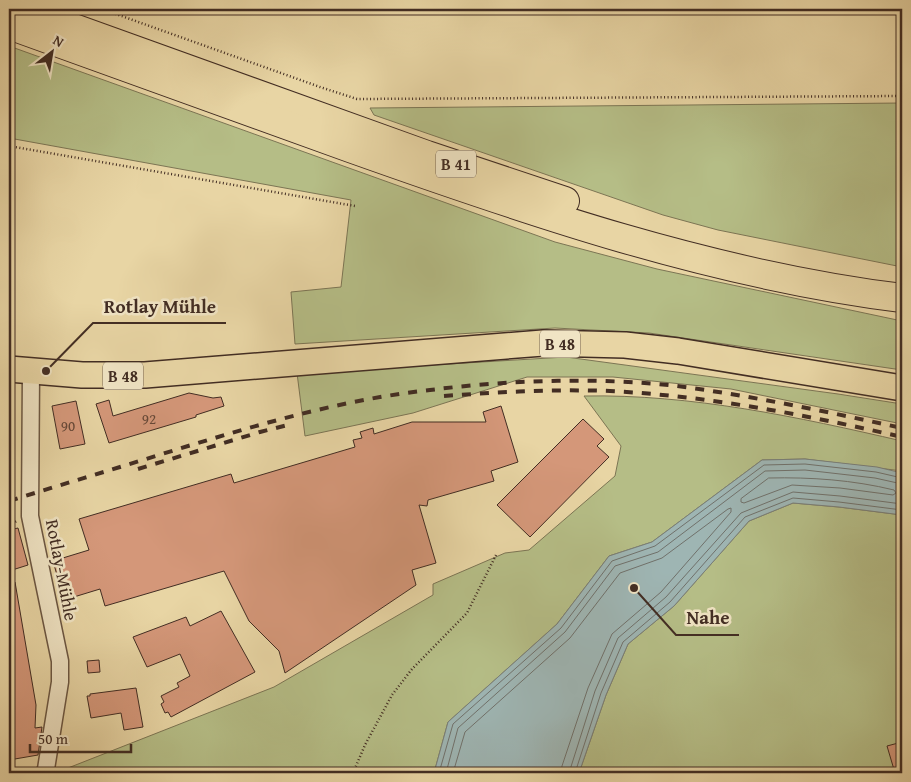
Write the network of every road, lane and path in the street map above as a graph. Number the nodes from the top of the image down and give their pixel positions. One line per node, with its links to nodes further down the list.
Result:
1 (21, 9): 7 (highway, B 41)
2 (102, 9): 4 (path)
3 (9, 25): 8 (highway, B 41)
4 (902, 96)
5 (9, 146): 6 (path)
6 (355, 206)
7 (902, 280)
8 (902, 298)
9 (20, 370): 10 (main road, B 48); 12 (street, Rotlay-Mühle)
10 (902, 388)
11 (496, 555): 13 (path)
12 (44, 773)
13 (353, 773)

